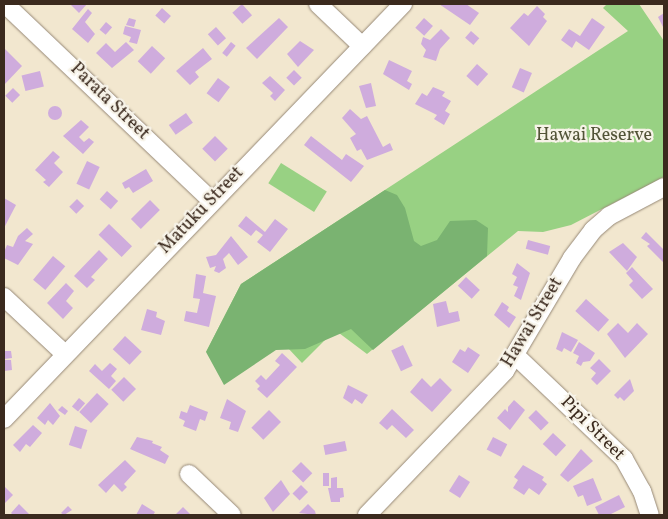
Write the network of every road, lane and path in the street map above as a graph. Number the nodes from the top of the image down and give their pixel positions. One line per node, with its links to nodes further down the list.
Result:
1 (6, 4): 6 (street, Parata Street)
2 (318, 4): 4 (street)
3 (402, 4): 4 (street, Matuku Street)
4 (362, 46): 6 (street, Matuku Street)
5 (664, 187): 9 (street, Hawai Street)
6 (212, 201): 8 (street, Matuku Street)
7 (4, 297): 8 (street)
8 (64, 354): 10 (street, Matuku Street)
9 (516, 356): 13 (street, Hawai Street); 14 (street, Pipi Street)
10 (4, 419)
11 (189, 474): 12 (street)
12 (232, 515)
13 (367, 515)
14 (650, 515)

